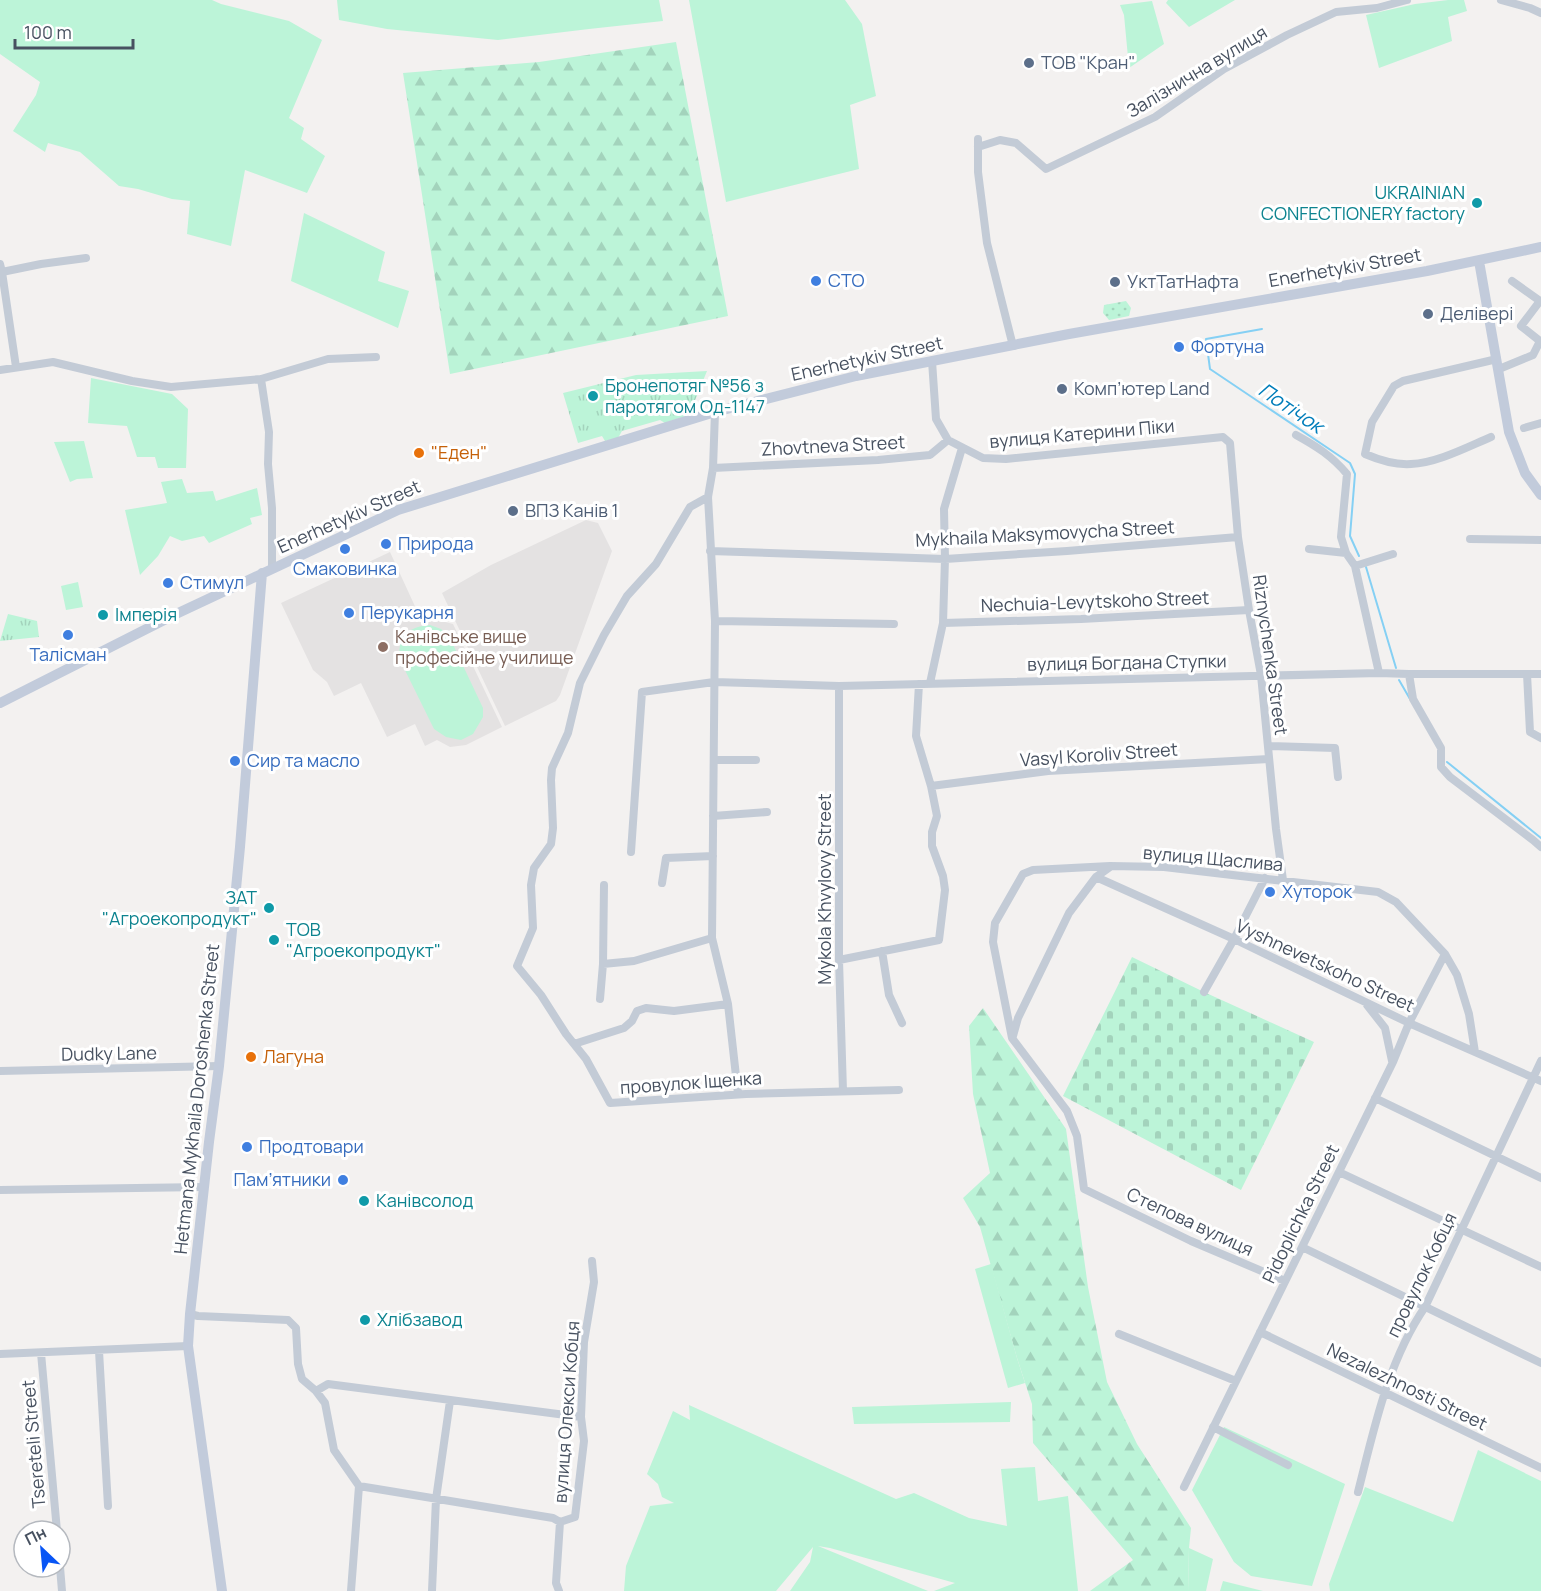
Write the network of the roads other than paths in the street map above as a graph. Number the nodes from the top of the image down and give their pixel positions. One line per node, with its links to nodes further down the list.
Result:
1 (1407, 0): 9 (street, Залізнична вулиця)
2 (1501, 0): 3 (street)
3 (1541, 13)
4 (1541, 247): 6 (main road, Enerhetykiv Street)
5 (86, 258): 7 (street)
6 (1479, 261): 9 (main road, Enerhetykiv Street); 12 (main road)
7 (1, 268): 13 (street)
8 (1512, 281): 12 (street)
9 (1013, 346): 11 (main road, Enerhetykiv Street)
10 (376, 357): 15 (street)
11 (932, 361): 16 (main road, Enerhetykiv Street); 22 (street)
12 (1498, 364): 21 (street); 25 (main road)
13 (16, 366): 14 (street); 15 (street)
14 (0, 370)
15 (261, 379): 36 (street)
16 (715, 412): 24 (street); 36 (main road, Enerhetykiv Street)
17 (1541, 423): 18 (street)
18 (1524, 428)
19 (1296, 435): 32 (street)
20 (1223, 437): 23 (street, вулиця Катерини Піки); 27 (street, Riznychenka Street)
21 (1491, 437)
22 (948, 440): 23 (street, вулиця Катерини Піки); 24 (street, Zhovtneva Street)
23 (962, 448): 34 (street)
24 (713, 468): 26 (street)
25 (1541, 495)
26 (708, 496): 31 (street); 82 (street, провулок Іщенка)
27 (1238, 537): 34 (street, Mykhaila Maksymovycha Street); 37 (street, Riznychenka Street)
28 (1470, 539): 29 (street)
29 (1541, 540)
30 (1309, 549): 32 (street)
31 (710, 551): 34 (street, Mykhaila Maksymovycha Street); 38 (street)
32 (1346, 553): 35 (street)
33 (1393, 554): 35 (street)
34 (945, 559): 39 (street)
35 (1355, 566): 41 (street)
36 (267, 571): 50 (main road, Enerhetykiv Street); 86 (main road, Hetmana Mykhaila Doroshenka Street)
37 (1249, 610): 39 (street, Nechuia-Levytskoho Street); 45 (street, Riznychenka Street)
38 (715, 621): 40 (street); 46 (street)
39 (943, 623): 47 (street)
40 (894, 624)
41 (1379, 672): 42 (street, вулиця Богдана Ступки); 45 (street, вулиця Богдана Ступки)
42 (1409, 674): 43 (street, вулиця Богдана Ступки); 60 (street)
43 (1527, 674): 44 (street, вулиця Богдана Ступки); 51 (street)
44 (1541, 674)
45 (1261, 675): 47 (street, вулиця Богдана Ступки); 52 (street, Riznychenka Street)
46 (714, 682): 49 (street, вулиця Богдана Ступки); 54 (street); 61 (street, вулиця Богдана Ступки)
47 (930, 683): 48 (street, вулиця Богдана Ступки)
48 (919, 684): 49 (street, вулиця Богдана Ступки); 57 (street)
49 (839, 686): 73 (street, Mykola Khvylovy Street)
50 (0, 703)
51 (1541, 738)
52 (1268, 746): 53 (street, Riznychenka Street); 56 (street)
53 (1269, 759): 57 (street, Vasyl Koroliv Street); 66 (street, Riznychenka Street)
54 (714, 760): 55 (street); 59 (street)
55 (756, 760)
56 (1338, 777)
57 (931, 786): 71 (street)
58 (767, 812): 59 (street)
59 (713, 816): 62 (street)
60 (1541, 847)
61 (631, 852)
62 (713, 856): 67 (street); 69 (street)
63 (1110, 866): 64 (street); 65 (street, вулиця Щаслива); 81 (street, вулиця Щаслива)
64 (1096, 877): 70 (street, Vyshnevetskoho Street); 81 (street)
65 (1265, 878): 66 (street, вулиця Щаслива); 70 (street)
66 (1283, 880): 72 (street, вулиця Щаслива)
67 (662, 883)
68 (604, 885): 74 (street)
69 (712, 938): 74 (street); 78 (street)
70 (1234, 939): 75 (street); 77 (street, Vyshnevetskoho Street)
71 (882, 951): 73 (street); 79 (street)
72 (1445, 954): 80 (street, Pidoplichka Street); 83 (street, вулиця Щаслива)
73 (839, 960): 90 (street, Mykola Khvylovy Street)
74 (603, 964): 76 (street)
75 (1204, 992)
76 (600, 999)
77 (1364, 1001): 80 (street, Vyshnevetskoho Street); 84 (street)
78 (728, 1004): 82 (street); 91 (street)
79 (902, 1023)
80 (1409, 1023): 83 (street, Vyshnevetskoho Street); 84 (street, Pidoplichka Street)
81 (1012, 1038): 102 (street, Степова вулиця)
82 (574, 1044): 91 (street, провулок Іщенка)
83 (1475, 1052): 88 (street, Vyshnevetskoho Street)
84 (1393, 1062): 92 (street, Pidoplichka Street)
85 (1541, 1062): 88 (street, провулок Кобця)
86 (219, 1066): 87 (street, Dudky Lane); 96 (main road, Hetmana Mykhaila Doroshenka Street)
87 (0, 1071)
88 (1537, 1079): 93 (street, провулок Кобця)
89 (899, 1090): 90 (street, провулок Іщенка)
90 (843, 1091): 91 (street, провулок Іщенка)
91 (738, 1094)
92 (1375, 1098): 93 (street); 94 (street, Pidoplichka Street)
93 (1496, 1156): 95 (street); 98 (street, провулок Кобця)
94 (1339, 1172): 98 (street); 99 (street, Pidoplichka Street)
95 (1541, 1178)
96 (204, 1187): 97 (street); 104 (main road, Hetmana Mykhaila Doroshenka Street)
97 (0, 1190)
98 (1461, 1230): 101 (street); 103 (street, провулок Кобця)
99 (1302, 1247): 102 (street, Pidoplichka Street); 103 (street)
100 (592, 1261): 116 (street, вулиця Олекси Кобця)
101 (1541, 1267)
102 (1285, 1281): 105 (street, Pidoplichka Street)
103 (1425, 1307): 111 (street); 114 (street, провулок Кобця)
104 (190, 1314): 107 (main road, Hetmana Mykhaila Doroshenka Street); 113 (street)
105 (1260, 1332): 112 (street, Pidoplichka Street); 114 (street, Nezalezhnosti Street)
106 (1119, 1334): 112 (street)
107 (188, 1346): 108 (street); 127 (main road, Hetmana Mykhaila Doroshenka Street)
108 (99, 1351): 109 (street); 124 (street)
109 (41, 1353): 110 (street); 125 (street, Tsereteli Street)
110 (0, 1354)
111 (1541, 1363)
112 (1236, 1381): 117 (street, Pidoplichka Street)
113 (316, 1391): 115 (street); 120 (street)
114 (1385, 1393): 119 (street, Nezalezhnosti Street); 122 (street, провулок Кобця)
115 (450, 1401): 116 (street); 123 (street)
116 (581, 1417): 126 (street, вулиця Олекси Кобця)
117 (1214, 1427): 118 (street); 121 (street, Pidoplichka Street)
118 (1288, 1466)
119 (1541, 1468)
120 (359, 1486): 123 (street); 128 (street)
121 (1184, 1487)
122 (1358, 1492)
123 (436, 1499): 126 (street); 129 (street)
124 (108, 1506)
125 (56, 1519)
126 (560, 1522): 130 (street, вулиця Олекси Кобця)
127 (222, 1591)
128 (351, 1591)
129 (432, 1591)
130 (559, 1591)

